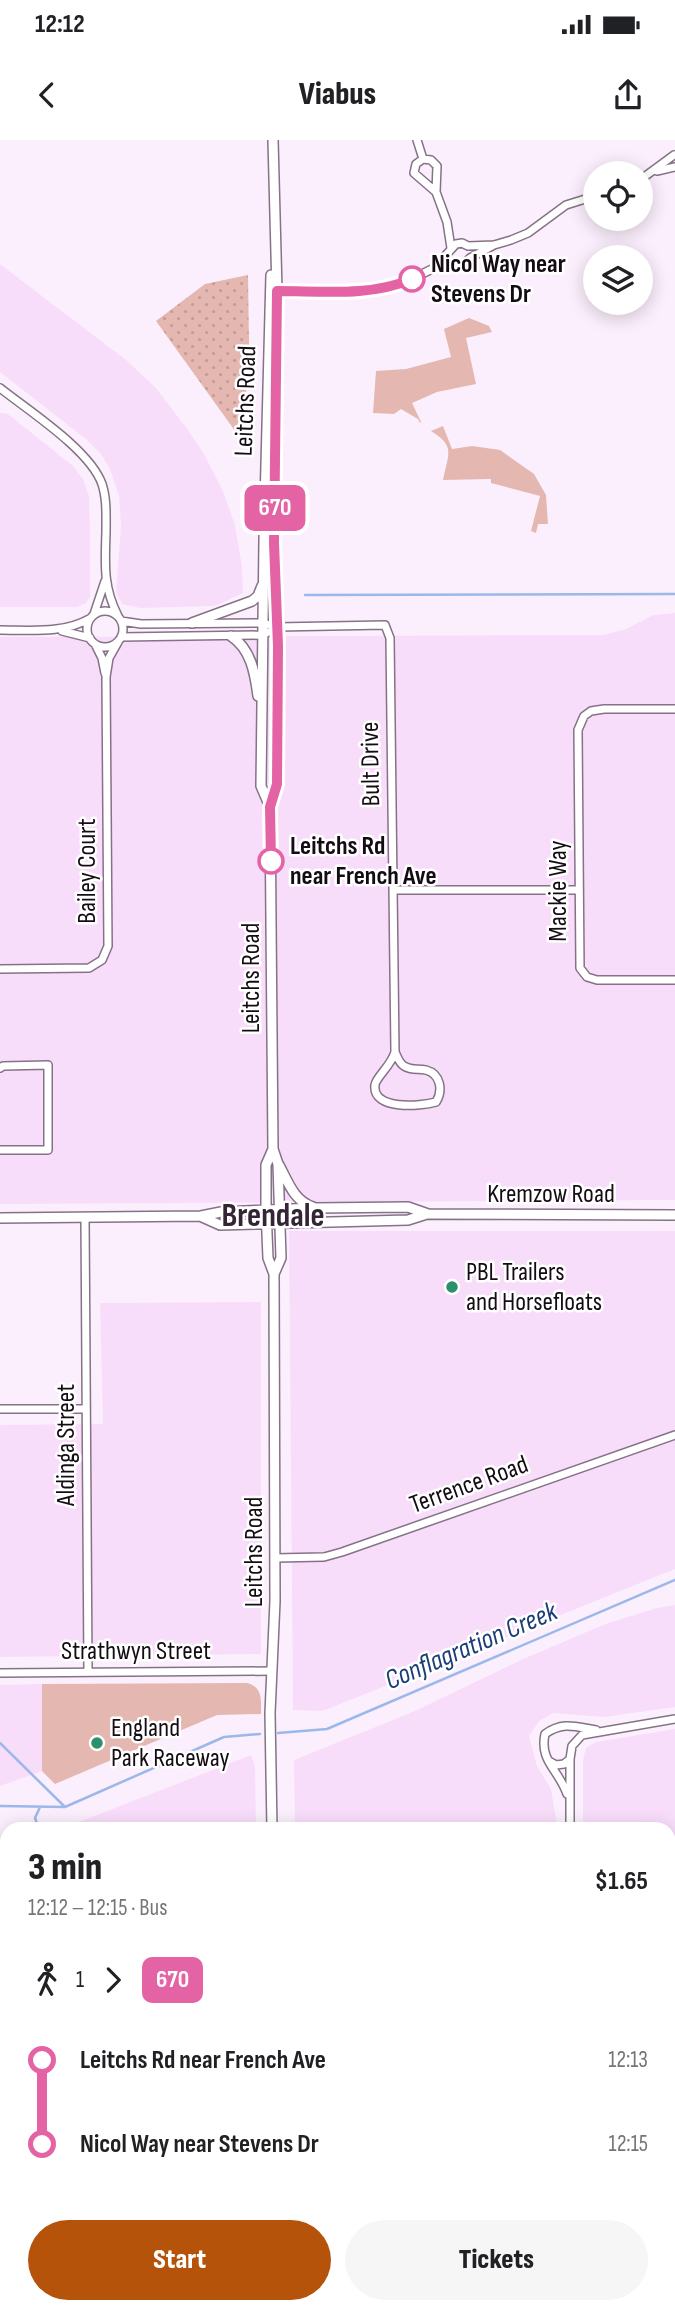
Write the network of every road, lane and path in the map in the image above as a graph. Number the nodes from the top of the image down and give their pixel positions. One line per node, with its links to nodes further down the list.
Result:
1 (273, 140): 16 (street, Leitchs Road)
2 (417, 140): 4 (street)
3 (675, 155): 6 (street)
4 (422, 159): 7 (street); 7 (street)
5 (675, 167): 6 (street)
6 (653, 172)
7 (436, 192): 9 (street)
8 (583, 199): 11 (street)
9 (447, 222): 10 (street); 12 (street)
10 (465, 245): 11 (street); 12 (street); 13 (street)
11 (494, 245): 13 (street)
12 (450, 250): 14 (street); 15 (street)
13 (470, 258): 14 (street)
14 (456, 264): 15 (street)
15 (432, 269): 16 (street)
16 (274, 291): 19 (street, Leitchs Road); 24 (street, Leitchs Road)
17 (0, 388): 18 (street)
18 (105, 581): 20 (street); 21 (street)
19 (263, 584): 22 (street); 23 (street, Leitchs Road)
20 (93, 616): 21 (street); 26 (street); 30 (street)
21 (119, 619): 22 (street); 29 (street)
22 (192, 623): 23 (street)
23 (263, 623): 24 (street); 27 (street, Leitchs Road)
24 (277, 627): 27 (street); 34 (street, Leitchs Road); 35 (street, Bult Drive)
25 (0, 630): 26 (street)
26 (58, 630): 30 (street)
27 (263, 635): 28 (street); 33 (street, Leitchs Road)
28 (231, 636): 29 (street); 33 (street)
29 (119, 639): 30 (street); 31 (street, Bailey Court)
30 (92, 640): 31 (street, Bailey Court)
31 (106, 677): 37 (street, Bailey Court)
32 (675, 709): 36 (street, Mackie Way)
33 (262, 736): 34 (street, Leitchs Road)
34 (270, 807): 41 (street, Leitchs Road)
35 (395, 890): 36 (street); 39 (street, Bult Drive)
36 (579, 890): 38 (street, Mackie Way)
37 (0, 969)
38 (675, 980)
39 (396, 1052): 39 (street)
40 (0, 1068): 42 (street)
41 (273, 1149): 43 (street, Leitchs Road); 46 (street, Leitchs Road)
42 (0, 1150)
43 (278, 1164): 44 (street); 45 (street, Leitchs Road)
44 (314, 1208): 45 (street, Kremzow Road); 47 (street, Kremzow Road)
45 (279, 1209): 46 (street, Kremzow Road); 52 (street, Leitchs Road)
46 (267, 1210): 49 (street, Kremzow Road); 53 (street, Leitchs Road)
47 (428, 1214): 48 (street, Kremzow Road); 52 (street, Kremzow Road)
48 (675, 1215)
49 (201, 1216): 50 (street, Kremzow Road); 53 (street, Kremzow Road)
50 (85, 1217): 51 (street, Kremzow Road); 56 (street, Aldinga Street)
51 (0, 1218)
52 (280, 1222): 53 (street, Kremzow Road); 54 (street, Leitchs Road)
53 (267, 1223): 54 (street, Leitchs Road)
54 (274, 1274): 58 (street, Leitchs Road)
55 (0, 1409): 56 (street)
56 (86, 1409): 60 (street, Aldinga Street)
57 (675, 1435): 58 (street, Terrence Road)
58 (275, 1558): 59 (street, Leitchs Road)
59 (272, 1671): 60 (street, Strathwyn Street); 67 (street, Leitchs Road)
60 (88, 1672): 61 (street, Strathwyn Street)
61 (0, 1673)
62 (675, 1719): 63 (street)
63 (599, 1730): 64 (street); 65 (street)
64 (545, 1758): 65 (street); 66 (street)
65 (570, 1759): 66 (street)
66 (569, 1802): 68 (street)
67 (272, 1822)
68 (569, 1822)

